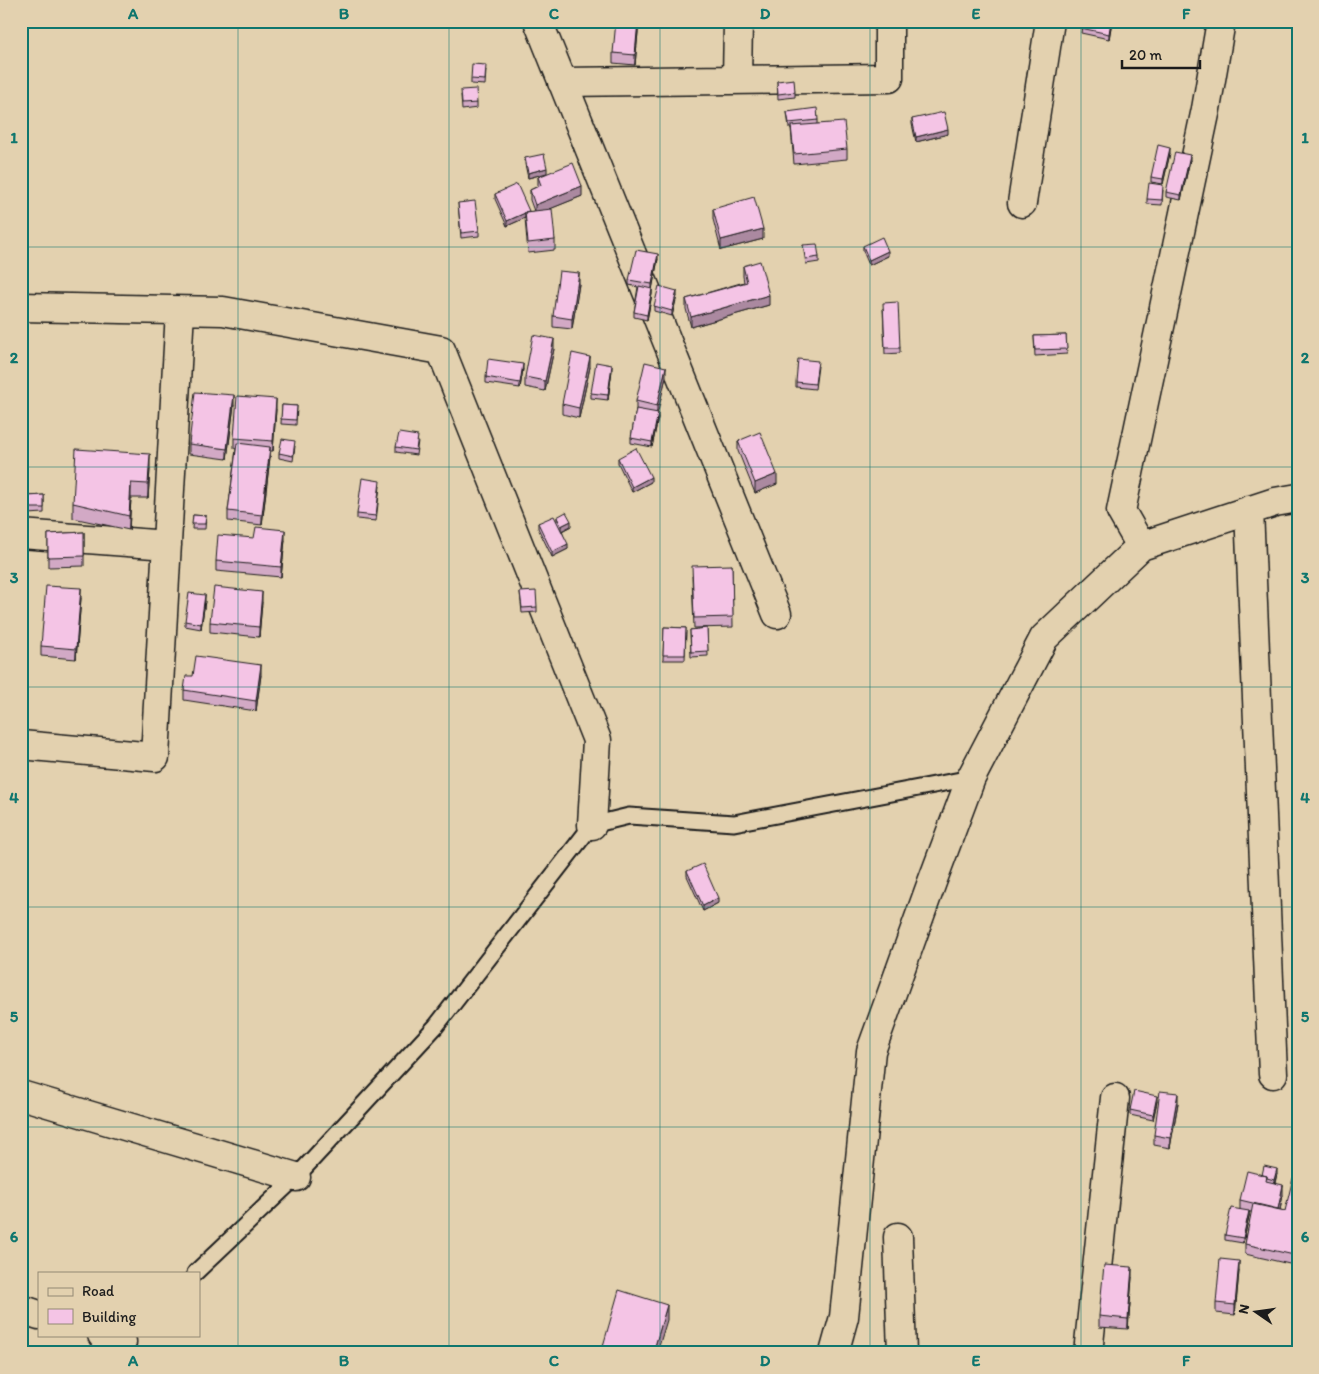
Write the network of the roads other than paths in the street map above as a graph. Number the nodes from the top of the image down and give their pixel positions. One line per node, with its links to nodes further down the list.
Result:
1 (538, 21): 7 (street)
2 (738, 21): 6 (street)
3 (889, 21): 6 (street)
4 (1050, 21): 8 (street)
5 (1221, 21): 15 (street)
6 (737, 80): 7 (street)
7 (562, 82): 16 (street)
8 (1022, 203)
9 (21, 307): 10 (street)
10 (180, 311): 14 (street); 19 (street)
11 (1298, 498): 12 (street)
12 (1249, 510): 15 (street); 20 (street)
13 (21, 534): 14 (street)
14 (167, 545): 17 (street)
15 (1141, 546): 18 (street)
16 (777, 614)
17 (21, 745)
18 (971, 778): 19 (lane); 30 (street)
19 (592, 825): 23 (lane)
20 (1273, 1074)
21 (21, 1095): 23 (street)
22 (1115, 1098): 32 (street)
23 (296, 1177): 25 (lane)
24 (898, 1237): 31 (street)
25 (196, 1272)
26 (21, 1309): 27 (street)
27 (38, 1315)
28 (113, 1337): 29 (street)
29 (93, 1353)
30 (834, 1353)
31 (902, 1353)
32 (1088, 1353)

